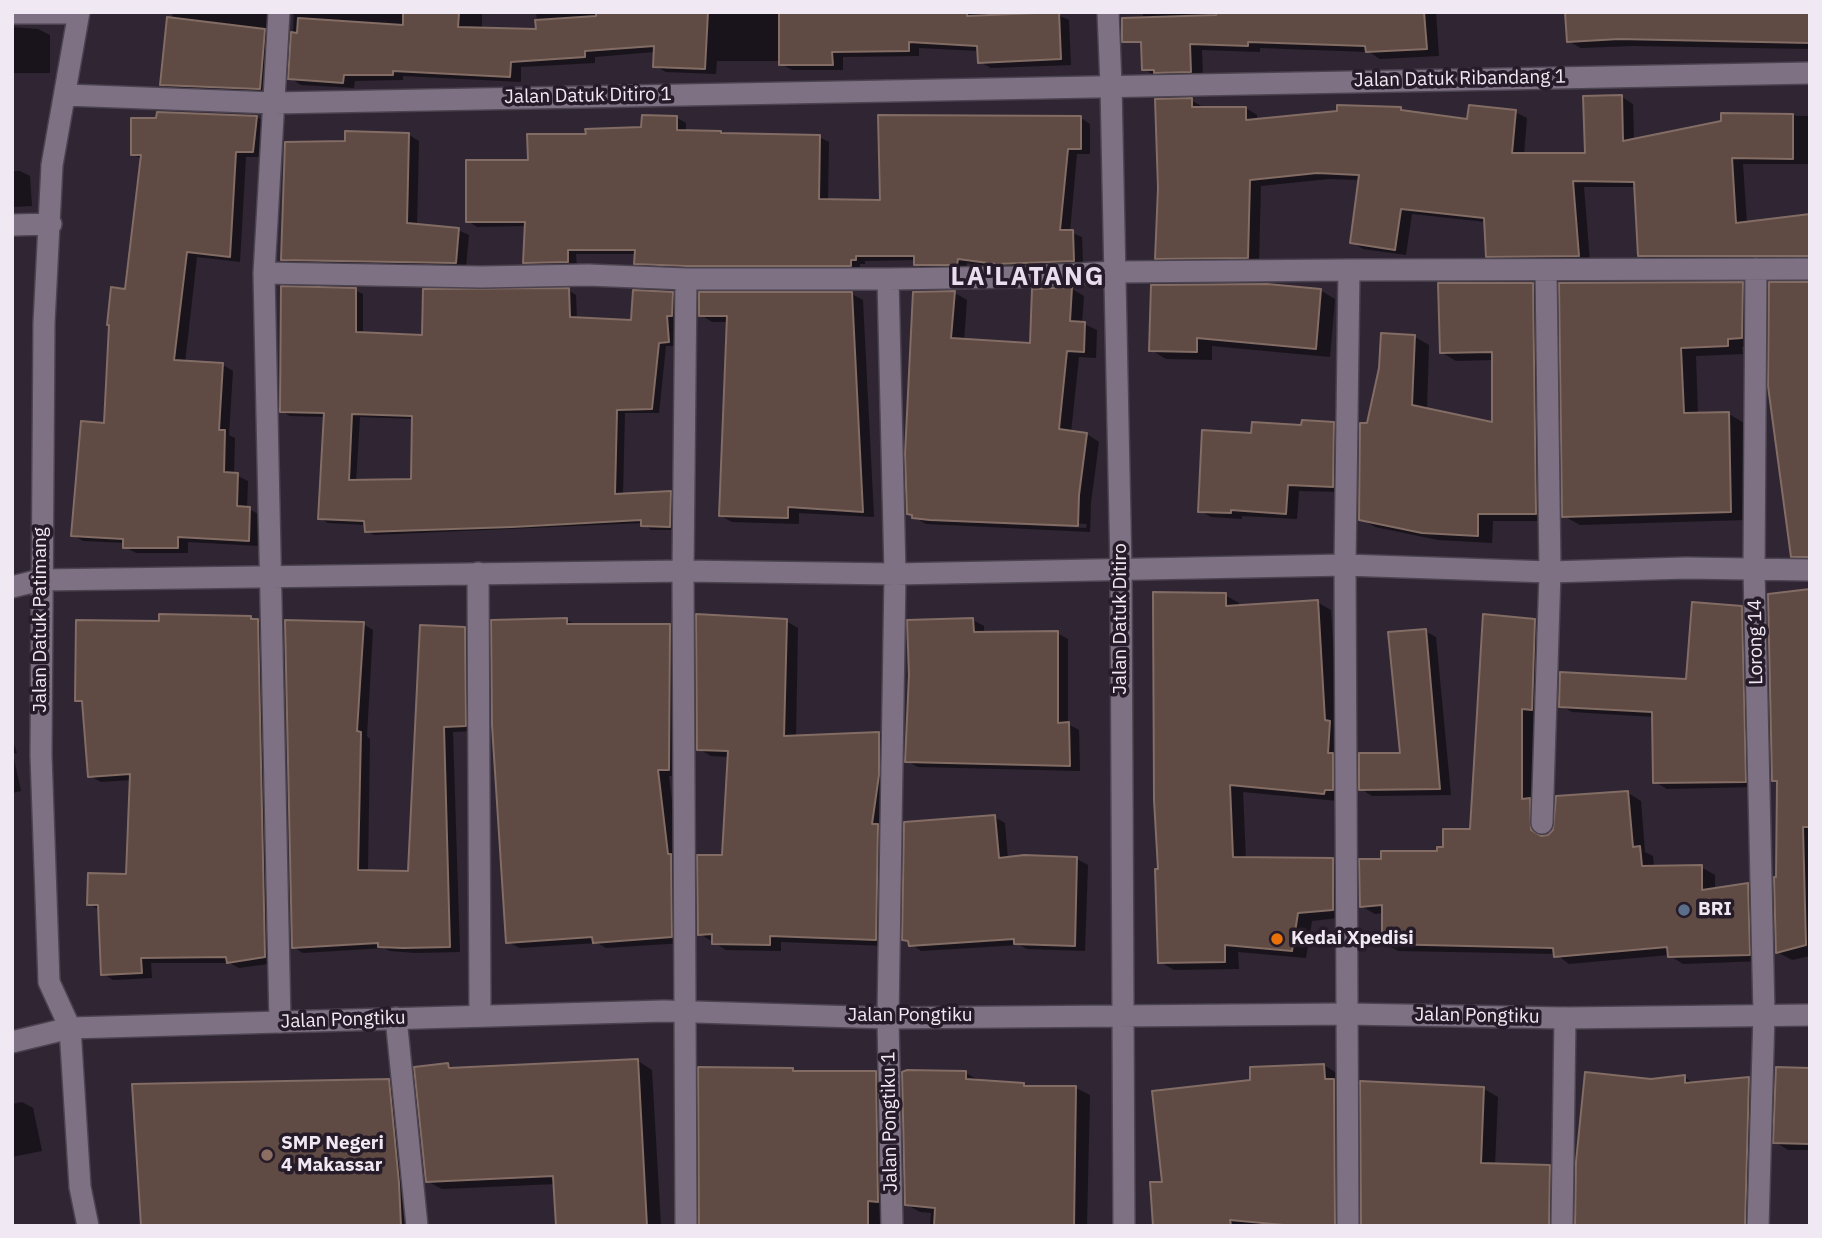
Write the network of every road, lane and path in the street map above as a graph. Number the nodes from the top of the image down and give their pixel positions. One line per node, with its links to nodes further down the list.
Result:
1 (79, 12): 4 (street); 7 (street, Jalan Datuk Patimang)
2 (279, 12): 8 (street)
3 (1108, 12): 6 (street, Jalan Datuk Ditiro)
4 (12, 13)
5 (1810, 73): 6 (street, Jalan Datuk Ribandang 1)
6 (1111, 85): 8 (street, Jalan Datuk Ditiro 1); 15 (street, Jalan Datuk Ditiro)
7 (66, 95): 8 (street, Jalan Datuk Ditiro 1); 9 (street, Jalan Datuk Patimang)
8 (274, 103): 16 (street)
9 (51, 224): 10 (street); 28 (street, Jalan Datuk Patimang)
10 (12, 225)
11 (1756, 269): 12 (street); 14 (street); 20 (street, Lorong 14)
12 (1810, 269)
13 (1349, 270): 14 (street); 15 (street); 19 (street)
14 (1546, 270): 24 (street)
15 (1115, 272): 18 (street); 22 (street, Jalan Datuk Ditiro)
16 (264, 273): 17 (street); 27 (street)
17 (686, 279): 18 (street); 23 (street)
18 (888, 279): 26 (street, Jalan Pongtiku 1)
19 (1345, 565): 22 (street); 24 (street); 32 (street)
20 (1755, 569): 21 (street); 24 (street); 33 (street, Lorong 14)
21 (1810, 569)
22 (1121, 570): 26 (street); 36 (street, Jalan Datuk Ditiro)
23 (683, 571): 25 (street); 26 (street); 31 (street)
24 (1550, 572): 30 (street)
25 (478, 573): 27 (street); 35 (street)
26 (895, 575): 38 (street, Jalan Pongtiku 1)
27 (272, 576): 28 (street); 40 (street)
28 (40, 580): 29 (street); 41 (street, Jalan Datuk Patimang)
29 (12, 587)
30 (1542, 822)
31 (686, 1011): 35 (street, Jalan Pongtiku); 38 (street, Jalan Pongtiku); 45 (street)
32 (1346, 1014): 36 (street, Jalan Pongtiku); 39 (street, Jalan Pongtiku); 48 (street)
33 (1764, 1014): 34 (street, Jalan Pongtiku); 39 (street, Jalan Pongtiku); 50 (street, Lorong 14)
34 (1810, 1015)
35 (480, 1016): 37 (street, Jalan Pongtiku)
36 (1123, 1016): 38 (street, Jalan Pongtiku); 47 (street, Jalan Datuk Ditiro)
37 (396, 1018): 40 (street, Jalan Pongtiku); 44 (street)
38 (888, 1018): 46 (street, Jalan Pongtiku 1)
39 (1565, 1018): 49 (street)
40 (280, 1022): 41 (street, Jalan Pongtiku)
41 (70, 1028): 42 (street, Jalan Pongtiku); 43 (street, Jalan Datuk Patimang)
42 (12, 1042)
43 (88, 1226)
44 (417, 1226)
45 (686, 1226)
46 (892, 1226)
47 (1124, 1226)
48 (1348, 1226)
49 (1562, 1226)
50 (1758, 1226)

